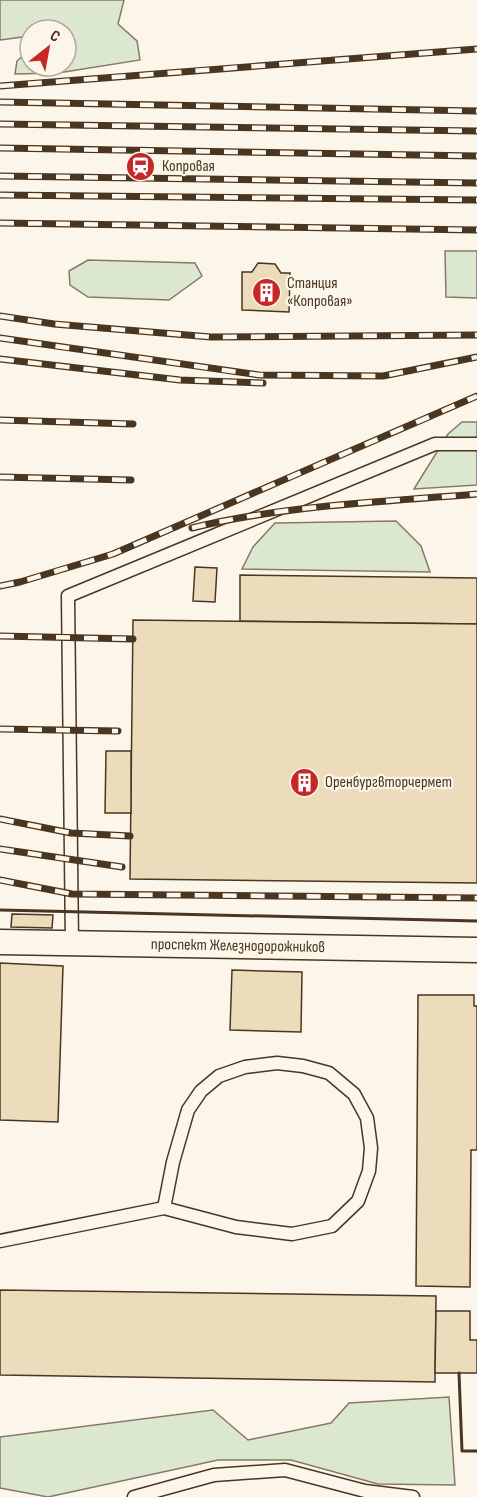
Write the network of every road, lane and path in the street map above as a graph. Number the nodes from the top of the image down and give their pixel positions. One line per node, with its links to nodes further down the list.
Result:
1 (477, 444): 3 (lane)
2 (0, 942): 3 (street, проспект Железнодорожников)
3 (72, 944): 4 (street, проспект Железнодорожников)
4 (477, 950)
5 (164, 1208): 5 (lane); 6 (lane)
6 (0, 1241)
7 (134, 1497): 8 (lane)
8 (412, 1497)

